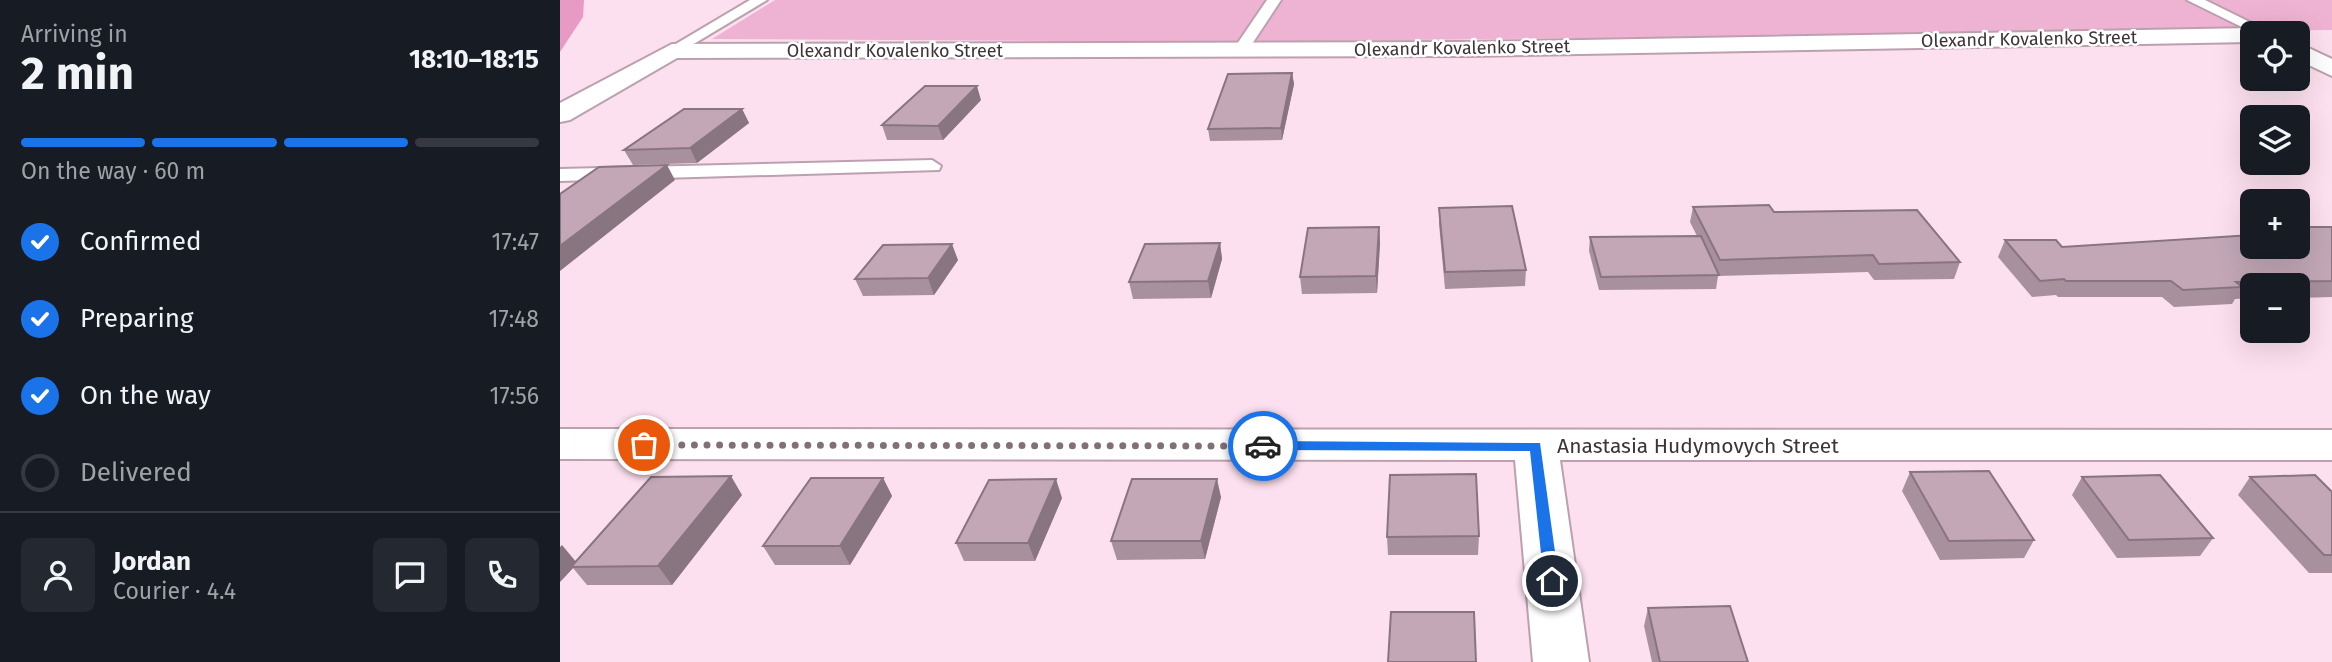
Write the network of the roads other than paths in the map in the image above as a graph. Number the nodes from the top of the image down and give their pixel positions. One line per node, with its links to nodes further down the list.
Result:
1 (760, 0): 7 (lane)
2 (1274, 0): 6 (lane)
3 (2194, 0): 4 (lane)
4 (2240, 21)
5 (2240, 36): 6 (street, Olexandr Kovalenko Street)
6 (1241, 50): 7 (street, Olexandr Kovalenko Street)
7 (672, 51): 10 (street)
8 (2310, 57): 9 (street)
9 (2332, 69)
10 (560, 114)
11 (932, 166): 12 (lane)
12 (560, 175)
13 (560, 444): 15 (street, Anastasia Hudymovych Street)
14 (2332, 444): 15 (street, Anastasia Hudymovych Street)
15 (1536, 446): 16 (street)
16 (1561, 662)

